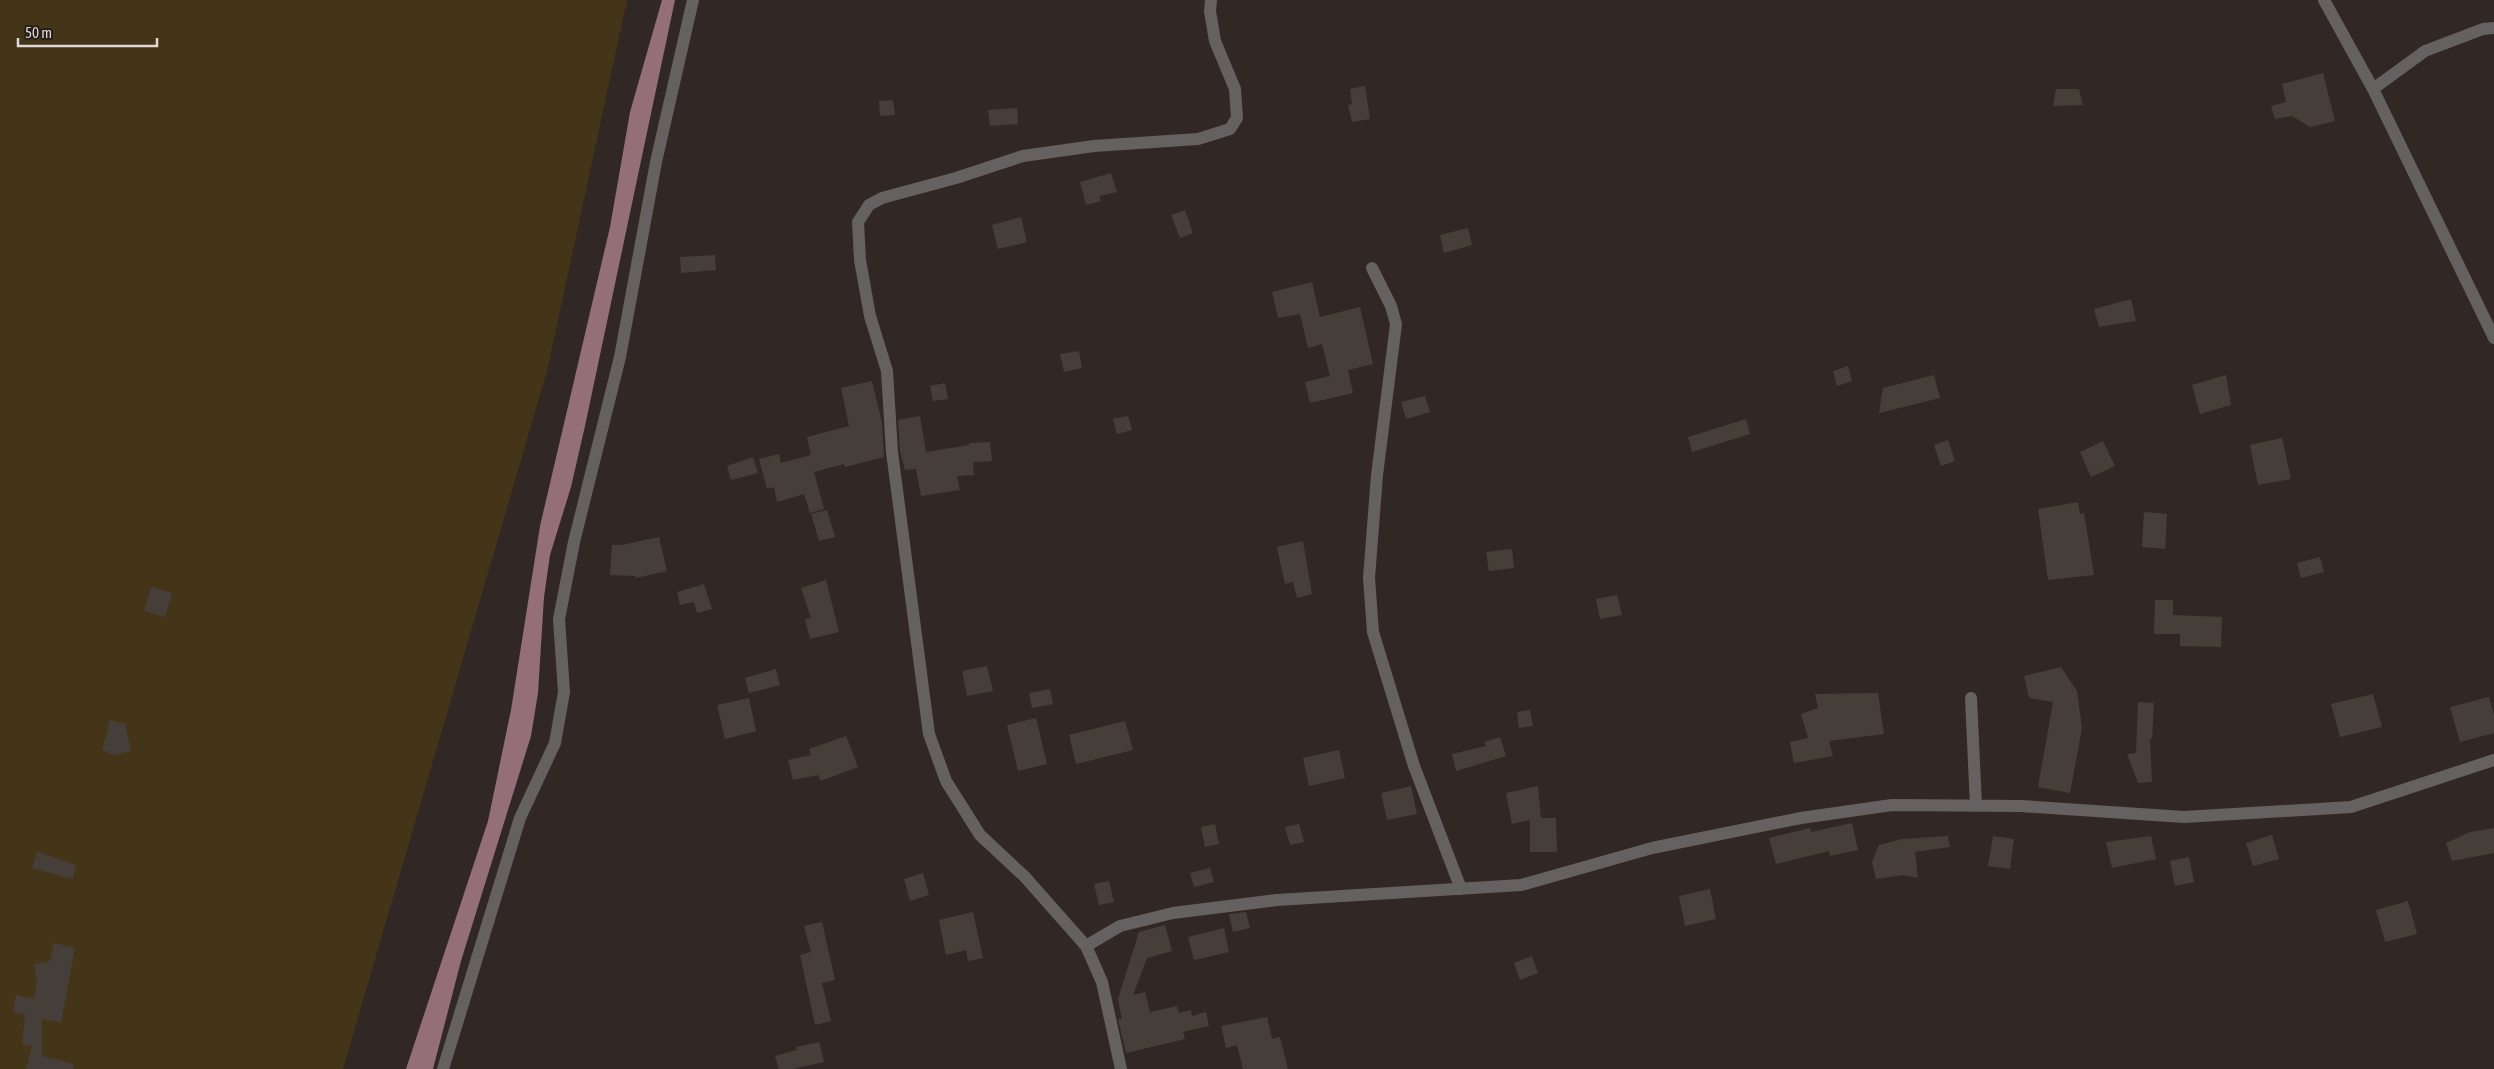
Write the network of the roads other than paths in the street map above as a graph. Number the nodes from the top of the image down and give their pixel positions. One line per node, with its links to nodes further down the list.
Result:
1 (693, 0): 13 (street)
2 (1211, 0): 12 (street)
3 (2324, 0): 5 (street)
4 (2494, 28): 5 (street)
5 (2373, 89): 7 (street)
6 (1372, 268): 11 (street)
7 (2494, 338)
8 (1971, 698): 10 (street)
9 (2494, 760): 10 (street)
10 (1976, 806): 11 (street)
11 (1461, 889): 12 (street)
12 (1086, 946): 14 (street)
13 (443, 1069)
14 (1121, 1069)

